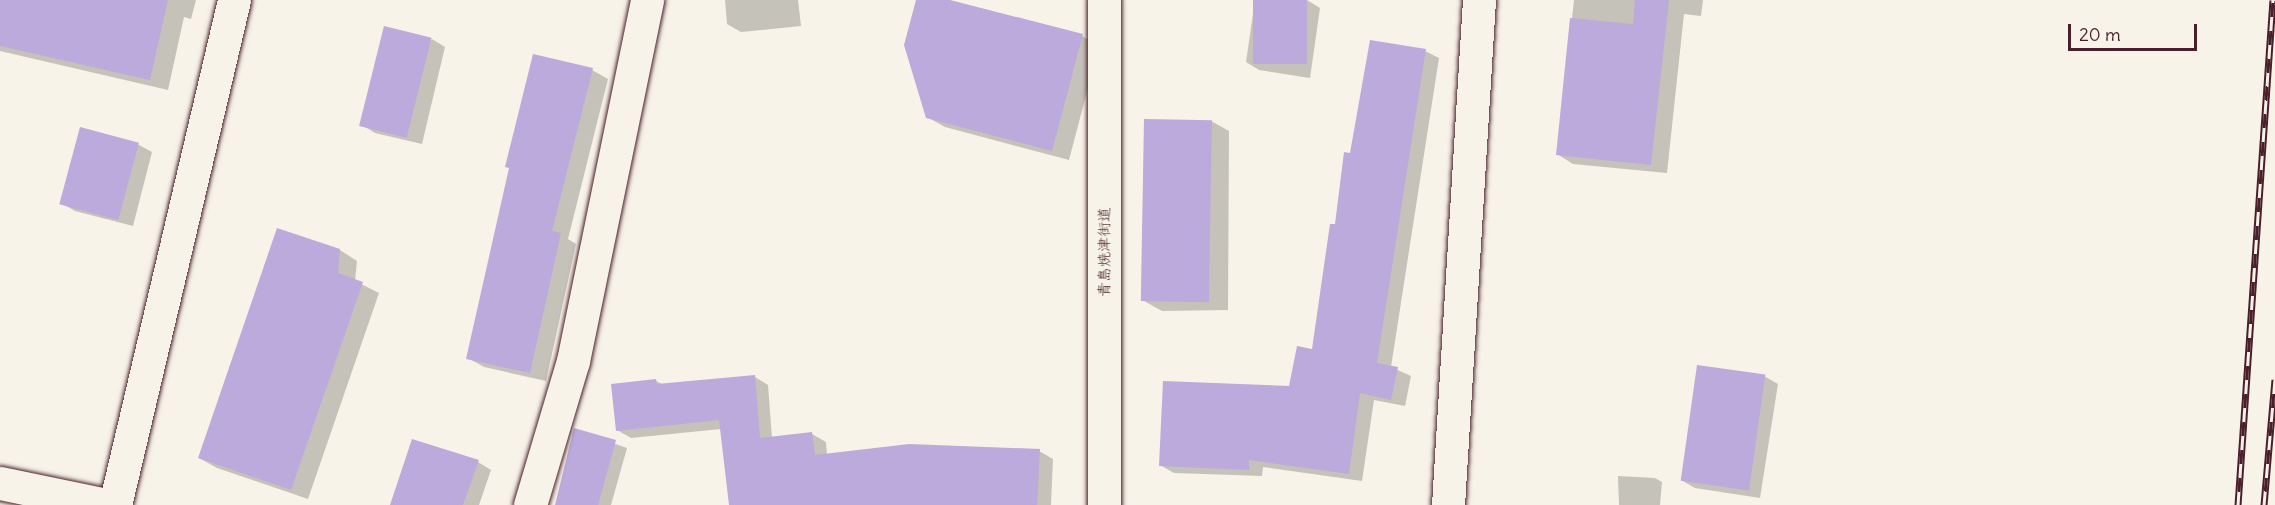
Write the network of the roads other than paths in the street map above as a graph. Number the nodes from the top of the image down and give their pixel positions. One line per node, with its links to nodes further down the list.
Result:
1 (234, 0): 7 (street)
2 (647, 0): 8 (street)
3 (1104, 0): 9 (street, 青島焼津街道)
4 (1479, 0): 10 (street)
5 (0, 483): 6 (street)
6 (106, 505)
7 (115, 505)
8 (530, 505)
9 (1104, 505)
10 (1448, 505)

